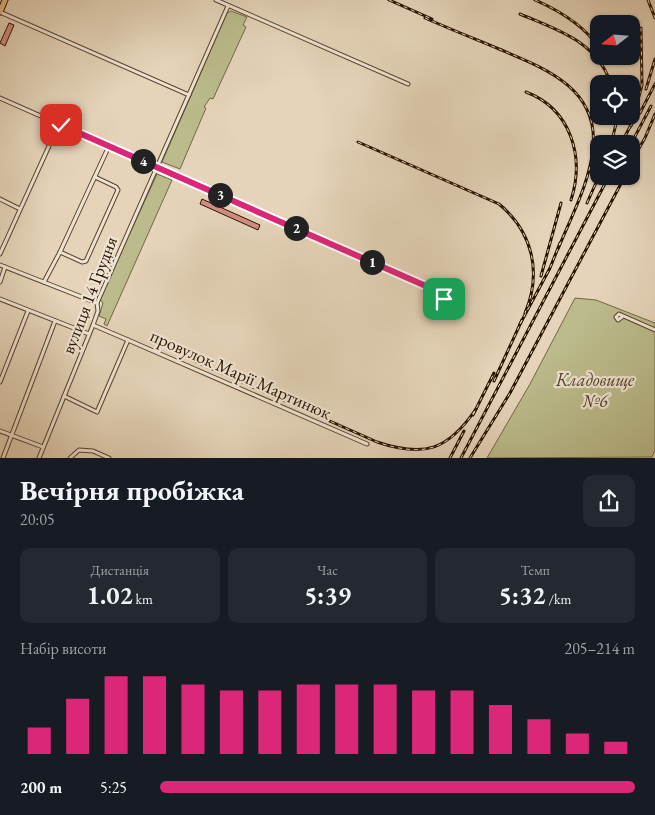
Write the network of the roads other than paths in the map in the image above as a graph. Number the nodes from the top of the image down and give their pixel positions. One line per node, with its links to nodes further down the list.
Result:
1 (5, 0): 4 (main road)
2 (216, 0): 3 (street)
3 (228, 6): 5 (street); 6 (street, вулиця 14 Грудня)
4 (0, 12): 6 (street)
5 (408, 84)
6 (189, 95): 10 (street, вулиця 14 Грудня)
7 (0, 98): 8 (street)
8 (59, 124): 9 (street); 13 (street)
9 (109, 146): 10 (street); 11 (street)
10 (158, 168): 20 (street); 22 (street, вулиця 14 Грудня)
11 (95, 177): 14 (street); 14 (street)
12 (0, 199): 13 (street)
13 (20, 209): 15 (street)
14 (60, 252): 19 (street)
15 (0, 254)
16 (0, 265): 17 (street)
17 (5, 267): 18 (street); 19 (street)
18 (0, 282)
19 (44, 282): 22 (street)
20 (444, 294)
21 (0, 300): 23 (street)
22 (97, 303): 26 (street, вулиця 14 Грудня)
23 (28, 311): 25 (street); 30 (street)
24 (622, 317): 27 (street)
25 (55, 321): 28 (street); 33 (street)
26 (93, 325): 28 (street, вулиця 14 Грудня); 29 (street)
27 (655, 330)
28 (90, 334): 31 (street, вулиця 14 Грудня)
29 (128, 340): 31 (street, провулок Марії Мартинюк); 34 (street, провулок Марії Мартинюк)
30 (0, 382)
31 (64, 396): 35 (street, вулиця 14 Грудня)
32 (0, 431): 33 (street)
33 (11, 435): 35 (street); 36 (street)
34 (366, 444)
35 (43, 447): 37 (street, вулиця 14 Грудня)
36 (3, 458)
37 (39, 458)
38 (70, 458): 39 (street)
39 (108, 458)

